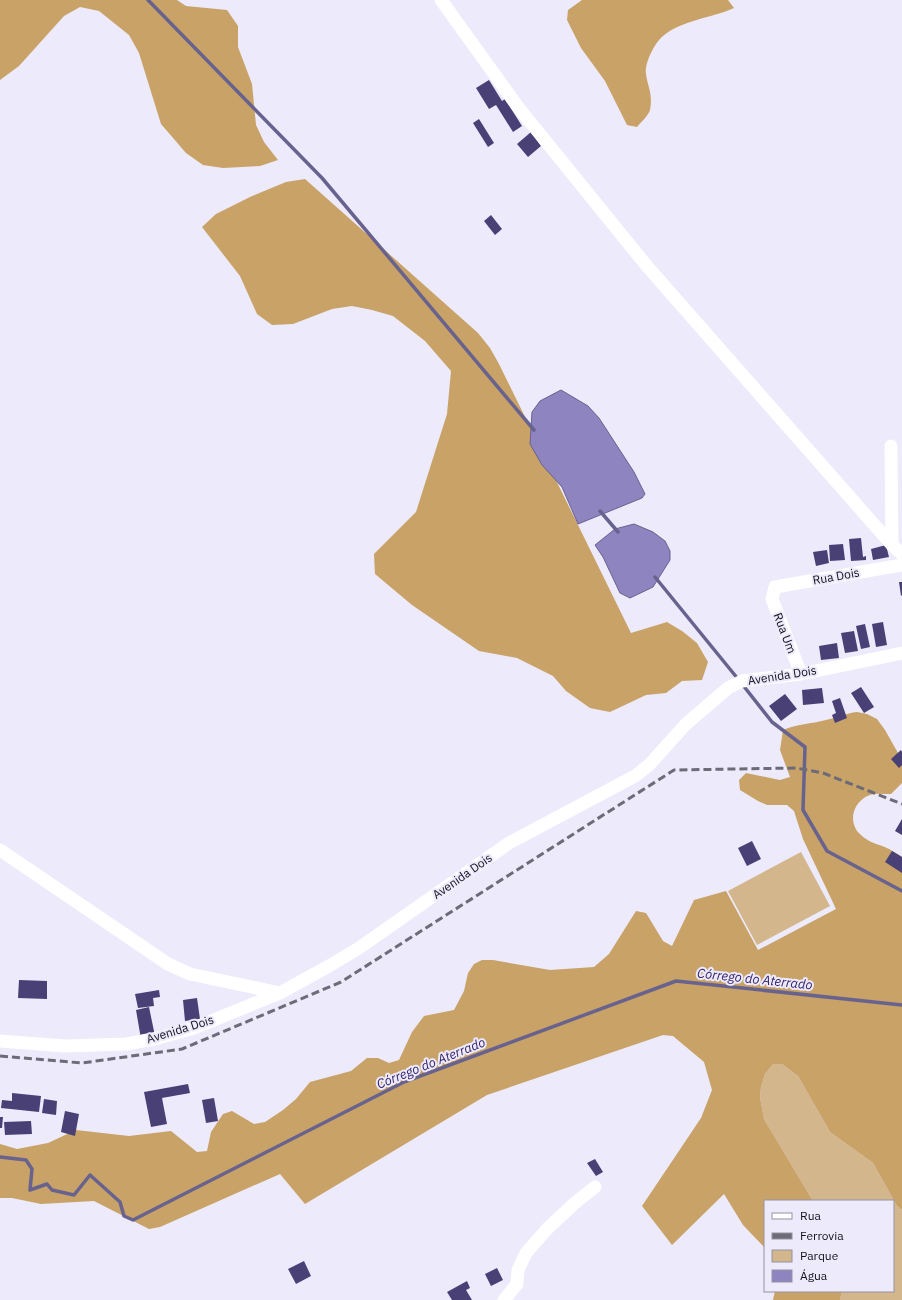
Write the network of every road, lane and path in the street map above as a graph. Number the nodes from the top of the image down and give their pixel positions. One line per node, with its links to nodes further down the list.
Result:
1 (441, 0): 4 (street)
2 (891, 446): 3 (street)
3 (897, 499): 4 (street)
4 (892, 545): 5 (street)
5 (902, 554)
6 (902, 565): 7 (street, Rua Dois)
7 (773, 592): 9 (street, Rua Um)
8 (902, 653): 9 (street, Avenida Dois)
9 (801, 674): 11 (street, Avenida Dois)
10 (0, 850): 11 (street)
11 (280, 993): 12 (street, Avenida Dois)
12 (0, 1041)
13 (595, 1186): 14 (street)
14 (505, 1300)

